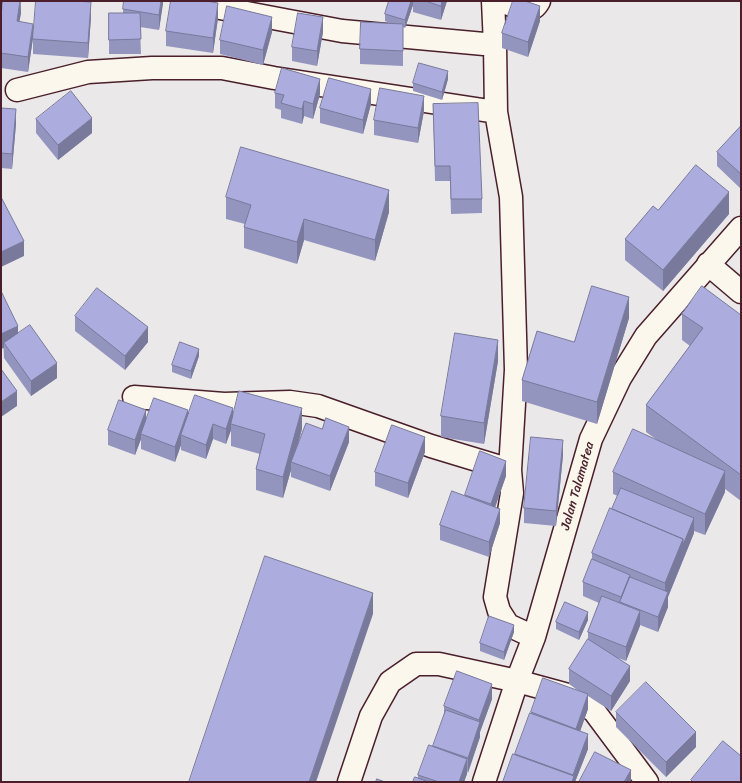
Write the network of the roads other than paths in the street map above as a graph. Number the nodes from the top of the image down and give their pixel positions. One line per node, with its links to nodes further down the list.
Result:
1 (183, 1): 5 (street)
2 (493, 1): 5 (street)
3 (502, 1): 4 (street)
4 (539, 1)
5 (495, 45): 7 (street)
6 (17, 90): 7 (street)
7 (496, 112): 12 (street)
8 (741, 228): 9 (street, Jalan Talamatea)
9 (708, 264): 10 (street); 13 (street, Jalan Talamatea)
10 (741, 292)
11 (134, 396): 12 (street)
12 (510, 470): 13 (street)
13 (534, 638): 14 (street, Jalan Talamatea)
14 (517, 682): 15 (street); 16 (street, Jalan Talamatea); 17 (street)
15 (349, 782)
16 (484, 782)
17 (647, 782)

